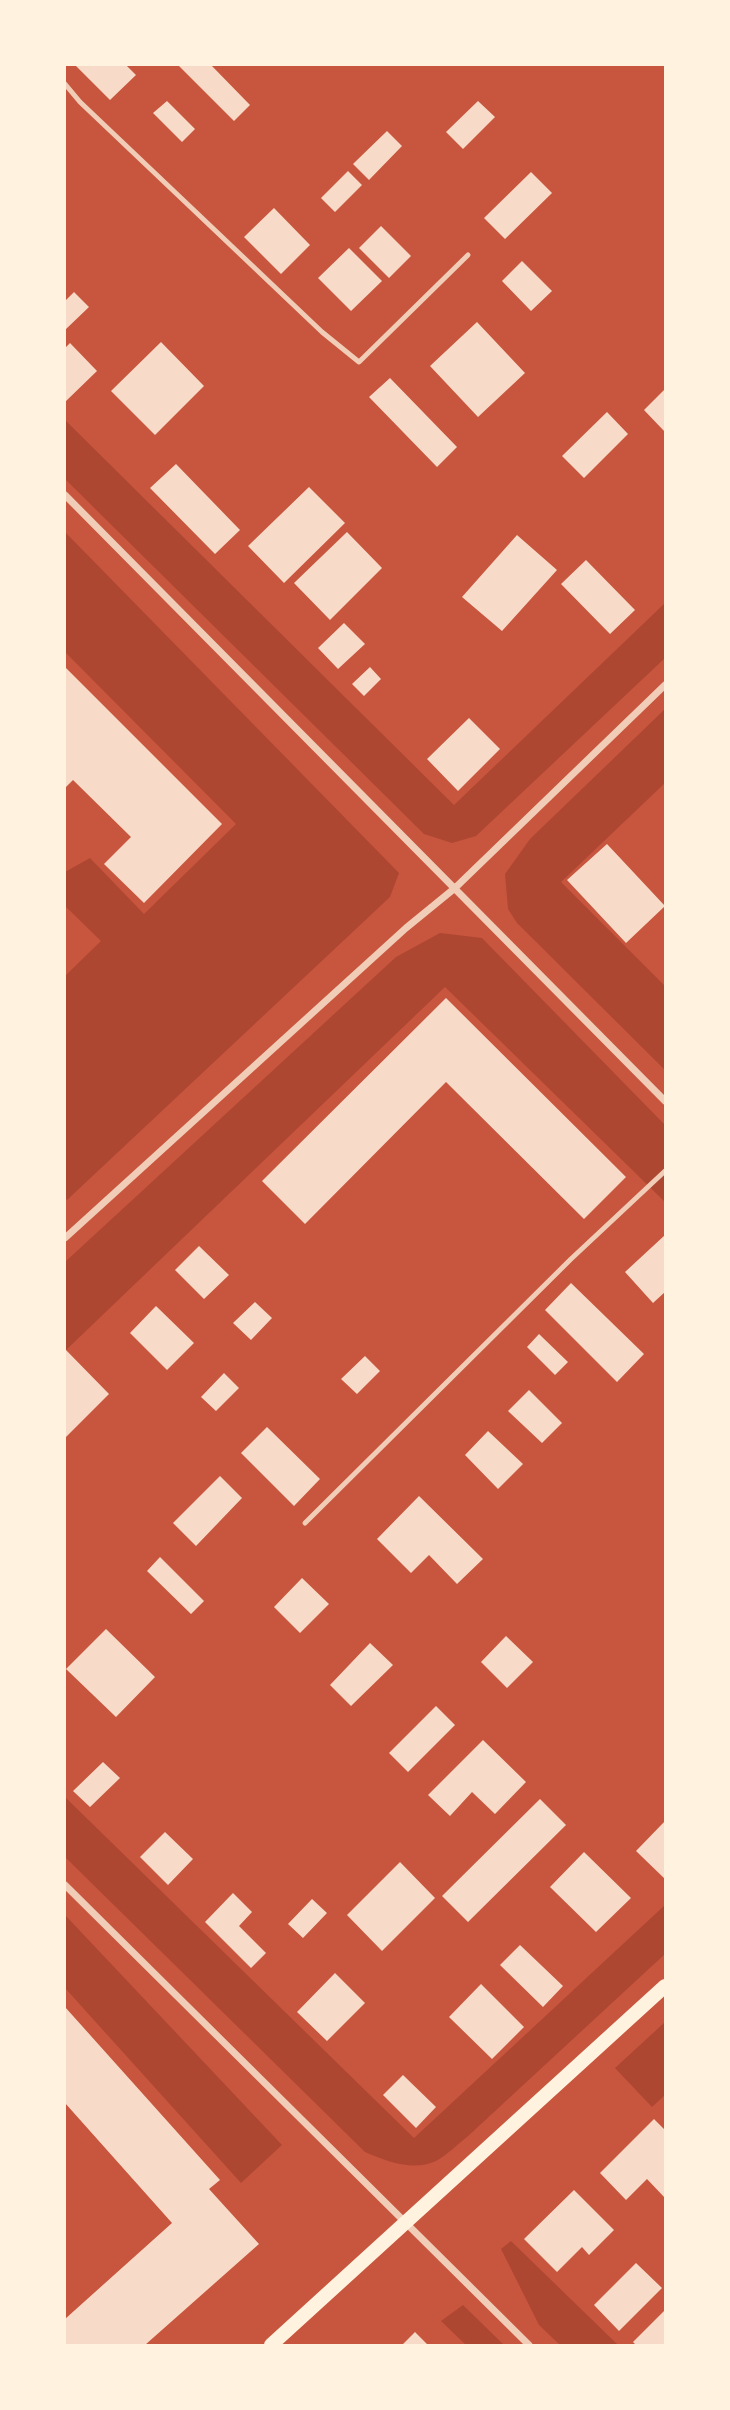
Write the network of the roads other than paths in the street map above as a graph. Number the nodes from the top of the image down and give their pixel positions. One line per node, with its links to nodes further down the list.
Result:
1 (65, 84): 2 (lane)
2 (468, 255)
3 (65, 495): 5 (street)
4 (665, 685): 5 (street)
5 (455, 888): 6 (street); 8 (street)
6 (665, 1101)
7 (665, 1171): 9 (lane)
8 (65, 1238)
9 (305, 1523)
10 (65, 1885): 12 (street)
11 (665, 1986): 12 (main road)
12 (405, 2225): 13 (main road); 14 (street)
13 (271, 2345)
14 (529, 2345)

